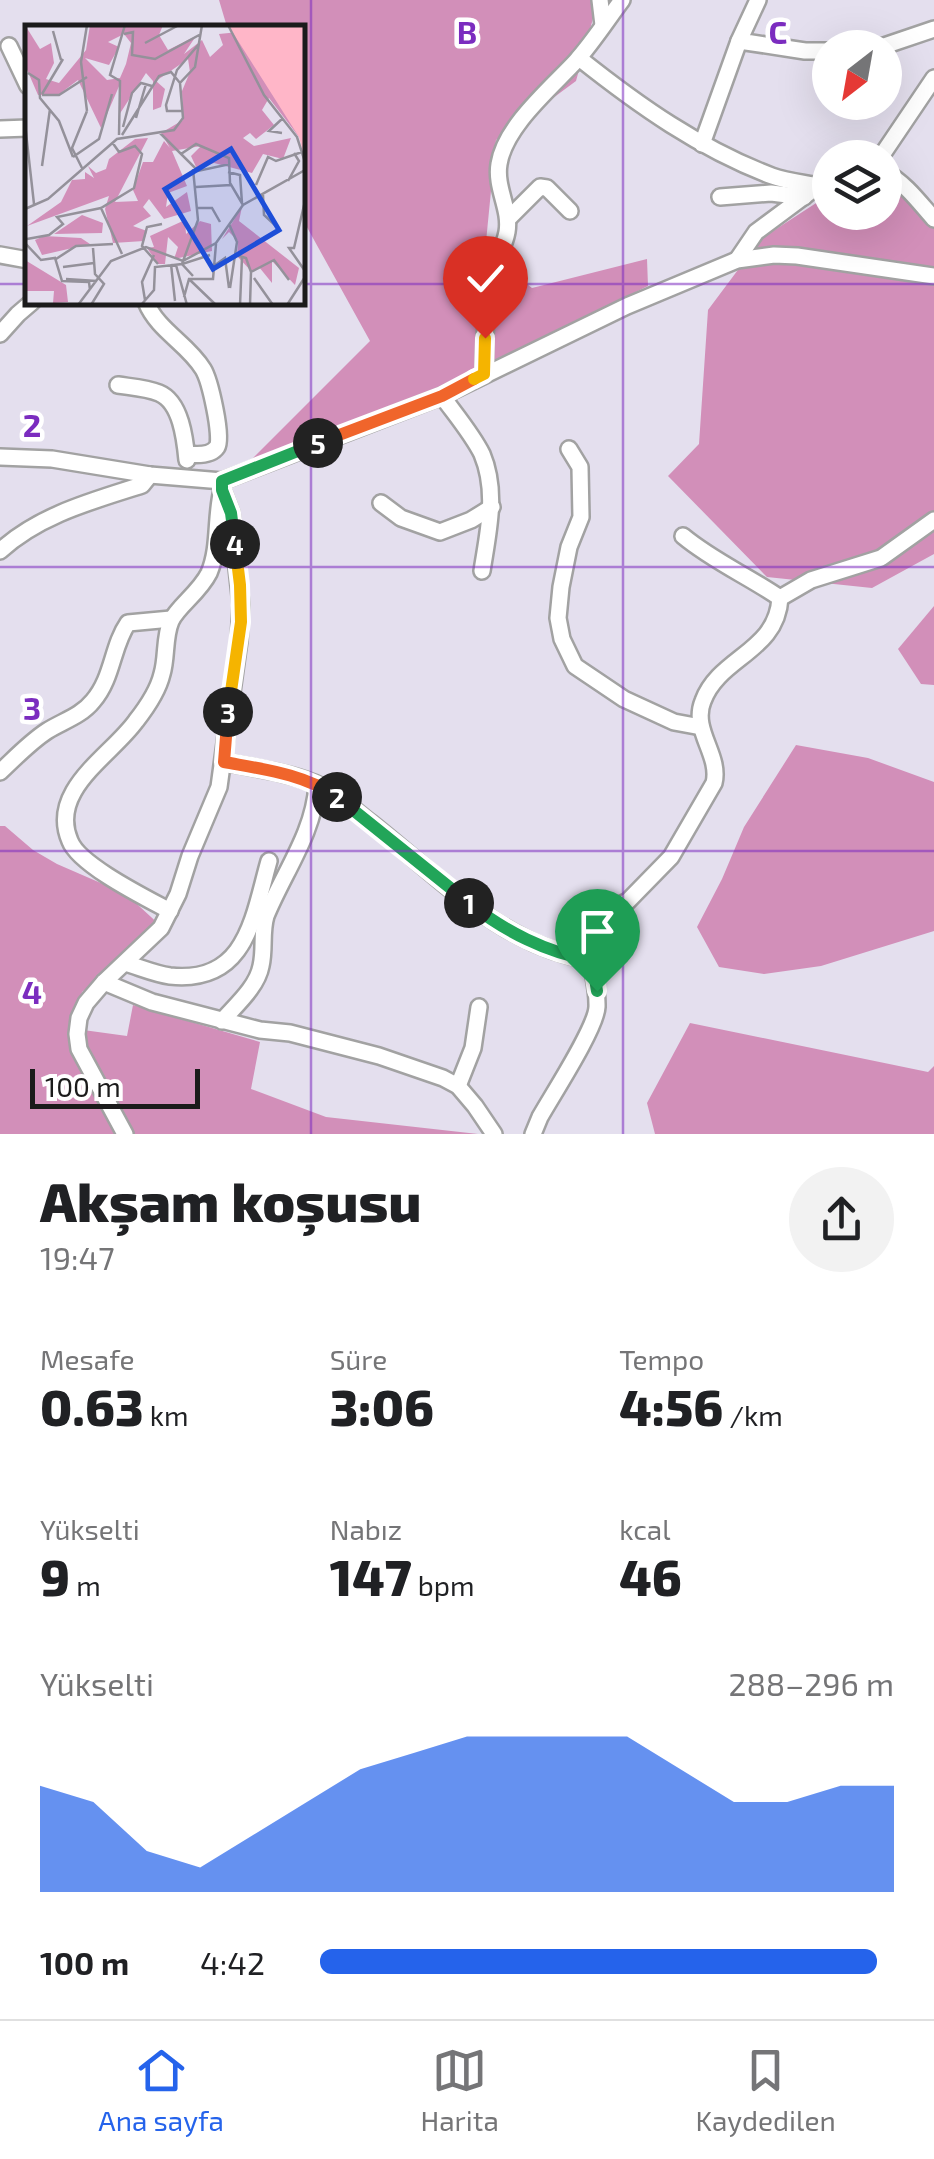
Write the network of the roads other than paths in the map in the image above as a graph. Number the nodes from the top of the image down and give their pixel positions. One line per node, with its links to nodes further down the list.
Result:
1 (600, 0): 4 (street)
2 (622, 0): 4 (street)
3 (758, 0): 7 (street)
4 (602, 25): 10 (street)
5 (934, 30): 6 (street)
6 (902, 40)
7 (739, 42): 9 (street); 16 (street)
8 (9, 46): 12 (street)
9 (812, 51)
10 (579, 58): 16 (street); 23 (street)
11 (934, 78): 15 (street)
12 (25, 80)
13 (25, 128): 14 (street)
14 (0, 129)
15 (892, 140)
16 (702, 144): 17 (street)
17 (812, 182)
18 (902, 185): 24 (street)
19 (812, 191): 21 (street)
20 (720, 196): 21 (street)
21 (804, 196): 27 (street)
22 (570, 210): 23 (street)
23 (509, 218): 32 (street)
24 (934, 219)
25 (0, 255): 26 (street)
26 (25, 259)
27 (737, 260): 28 (street); 32 (street)
28 (934, 276)
29 (28, 305): 31 (street)
30 (148, 305): 36 (street)
31 (0, 334)
32 (484, 374): 34 (street)
33 (118, 385): 36 (street)
34 (442, 396): 40 (street); 42 (street)
35 (569, 449): 49 (street)
36 (187, 454): 39 (street)
37 (0, 457): 38 (street)
38 (150, 476): 39 (street); 45 (street)
39 (187, 479): 40 (street)
40 (222, 486): 48 (street); 50 (street)
41 (381, 503): 42 (street)
42 (492, 507): 46 (street)
43 (934, 520): 47 (street)
44 (682, 536): 47 (street)
45 (0, 551)
46 (482, 570)
47 (780, 598): 49 (street)
48 (172, 619): 51 (street); 54 (street)
49 (701, 727): 55 (street)
50 (224, 762): 52 (street); 54 (street)
51 (0, 772)
52 (317, 785): 55 (street); 59 (street)
53 (269, 861): 56 (street)
54 (170, 911): 56 (street)
55 (592, 960): 63 (street)
56 (125, 963): 57 (street)
57 (104, 982): 59 (street); 61 (street)
58 (479, 1007): 60 (street)
59 (222, 1020): 60 (street)
60 (458, 1086): 62 (street)
61 (125, 1134)
62 (494, 1134)
63 (533, 1134)

